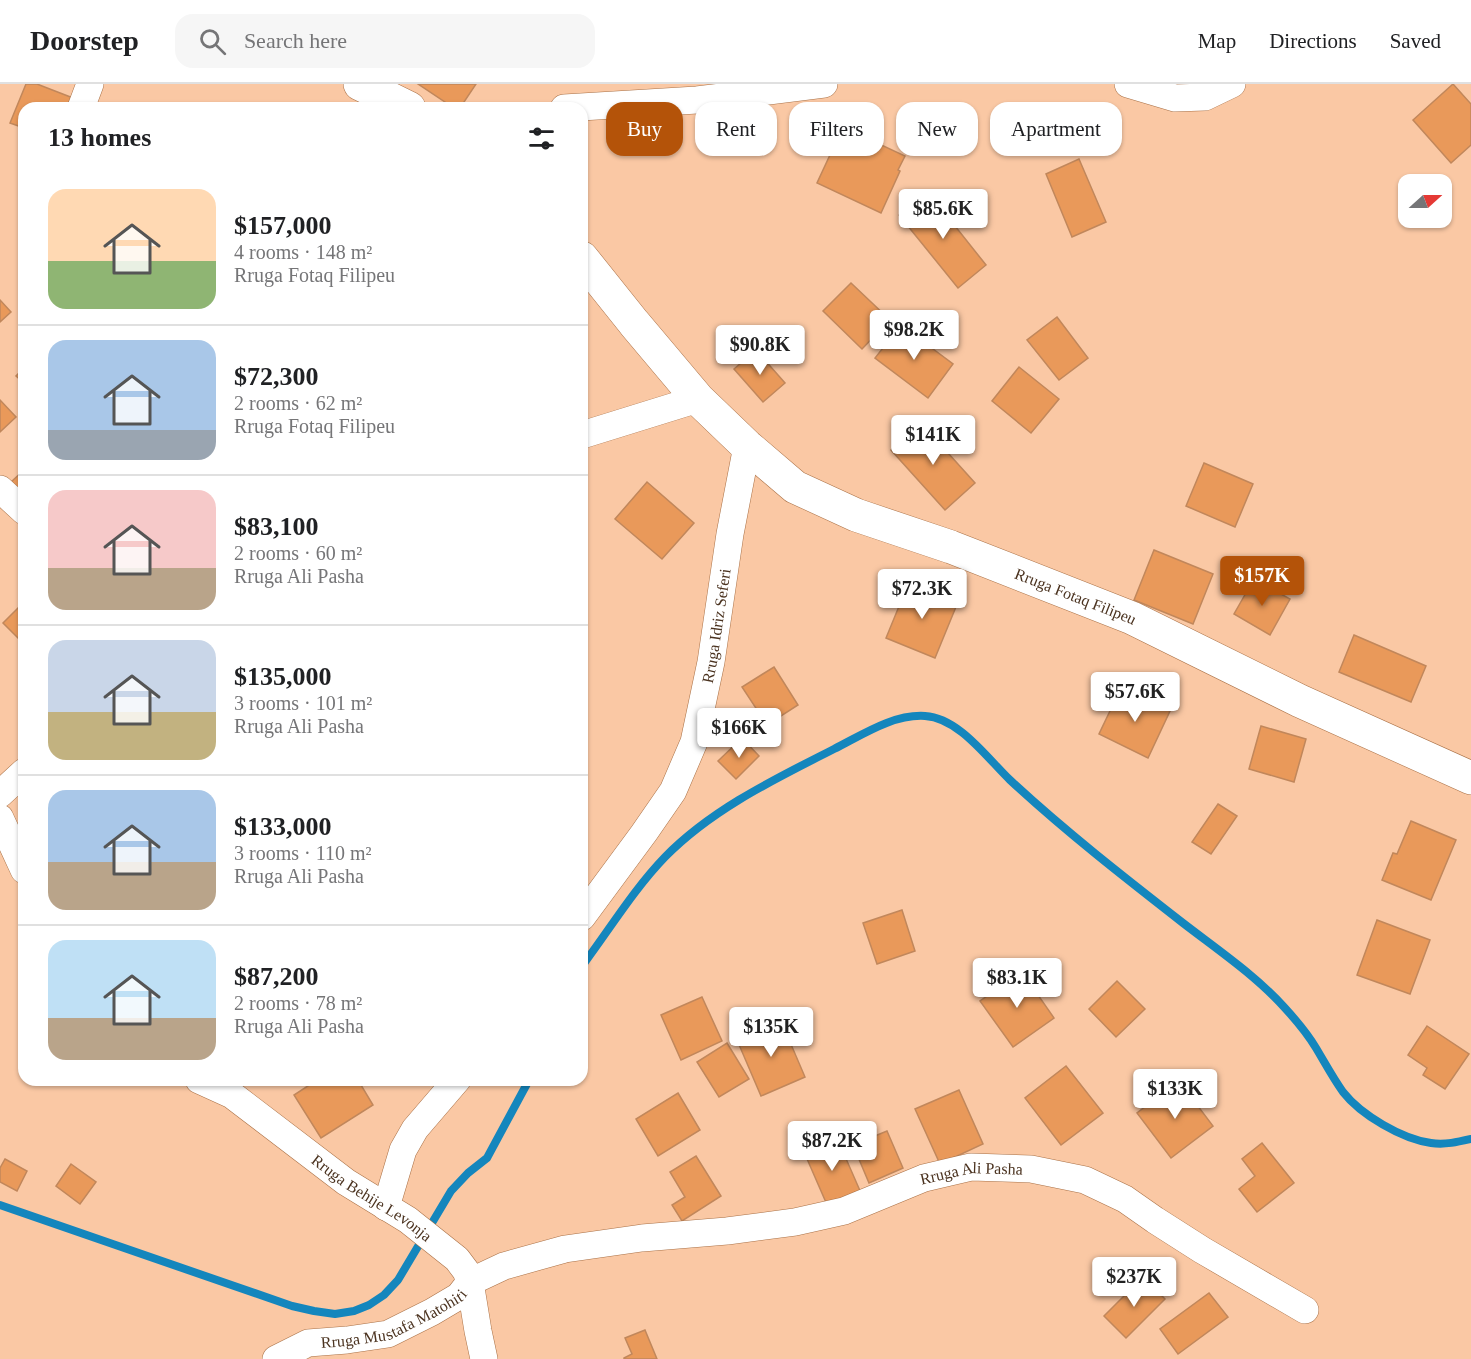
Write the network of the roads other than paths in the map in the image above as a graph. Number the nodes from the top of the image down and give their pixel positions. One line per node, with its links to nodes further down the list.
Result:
1 (90, 84): 6 (street)
2 (360, 84): 7 (main road)
3 (824, 84): 8 (street)
4 (1128, 84): 5 (street)
5 (1232, 84)
6 (83, 102)
7 (397, 102)
8 (588, 107)
9 (588, 266): 10 (main road, Rruga Fotaq Filipeu)
10 (698, 399): 11 (street); 12 (main road, Rruga Fotaq Filipeu)
11 (588, 433)
12 (747, 446): 16 (main road, Rruga Fotaq Filipeu); 20 (street, Rruga Idriz Seferi)
13 (0, 489): 14 (street)
14 (18, 506)
15 (18, 778): 17 (street)
16 (1471, 778)
17 (0, 794)
18 (0, 818): 19 (street)
19 (18, 857)
20 (588, 909)
21 (212, 1086): 23 (street, Rruga Behije Levonja)
22 (452, 1086): 23 (street)
23 (386, 1207): 24 (street, Rruga Behije Levonja)
24 (464, 1271): 25 (street, Rruga Ali Pasha); 26 (street, Rruga Mustafa Matohiti); 27 (street)
25 (1305, 1310)
26 (276, 1359)
27 (484, 1359)

